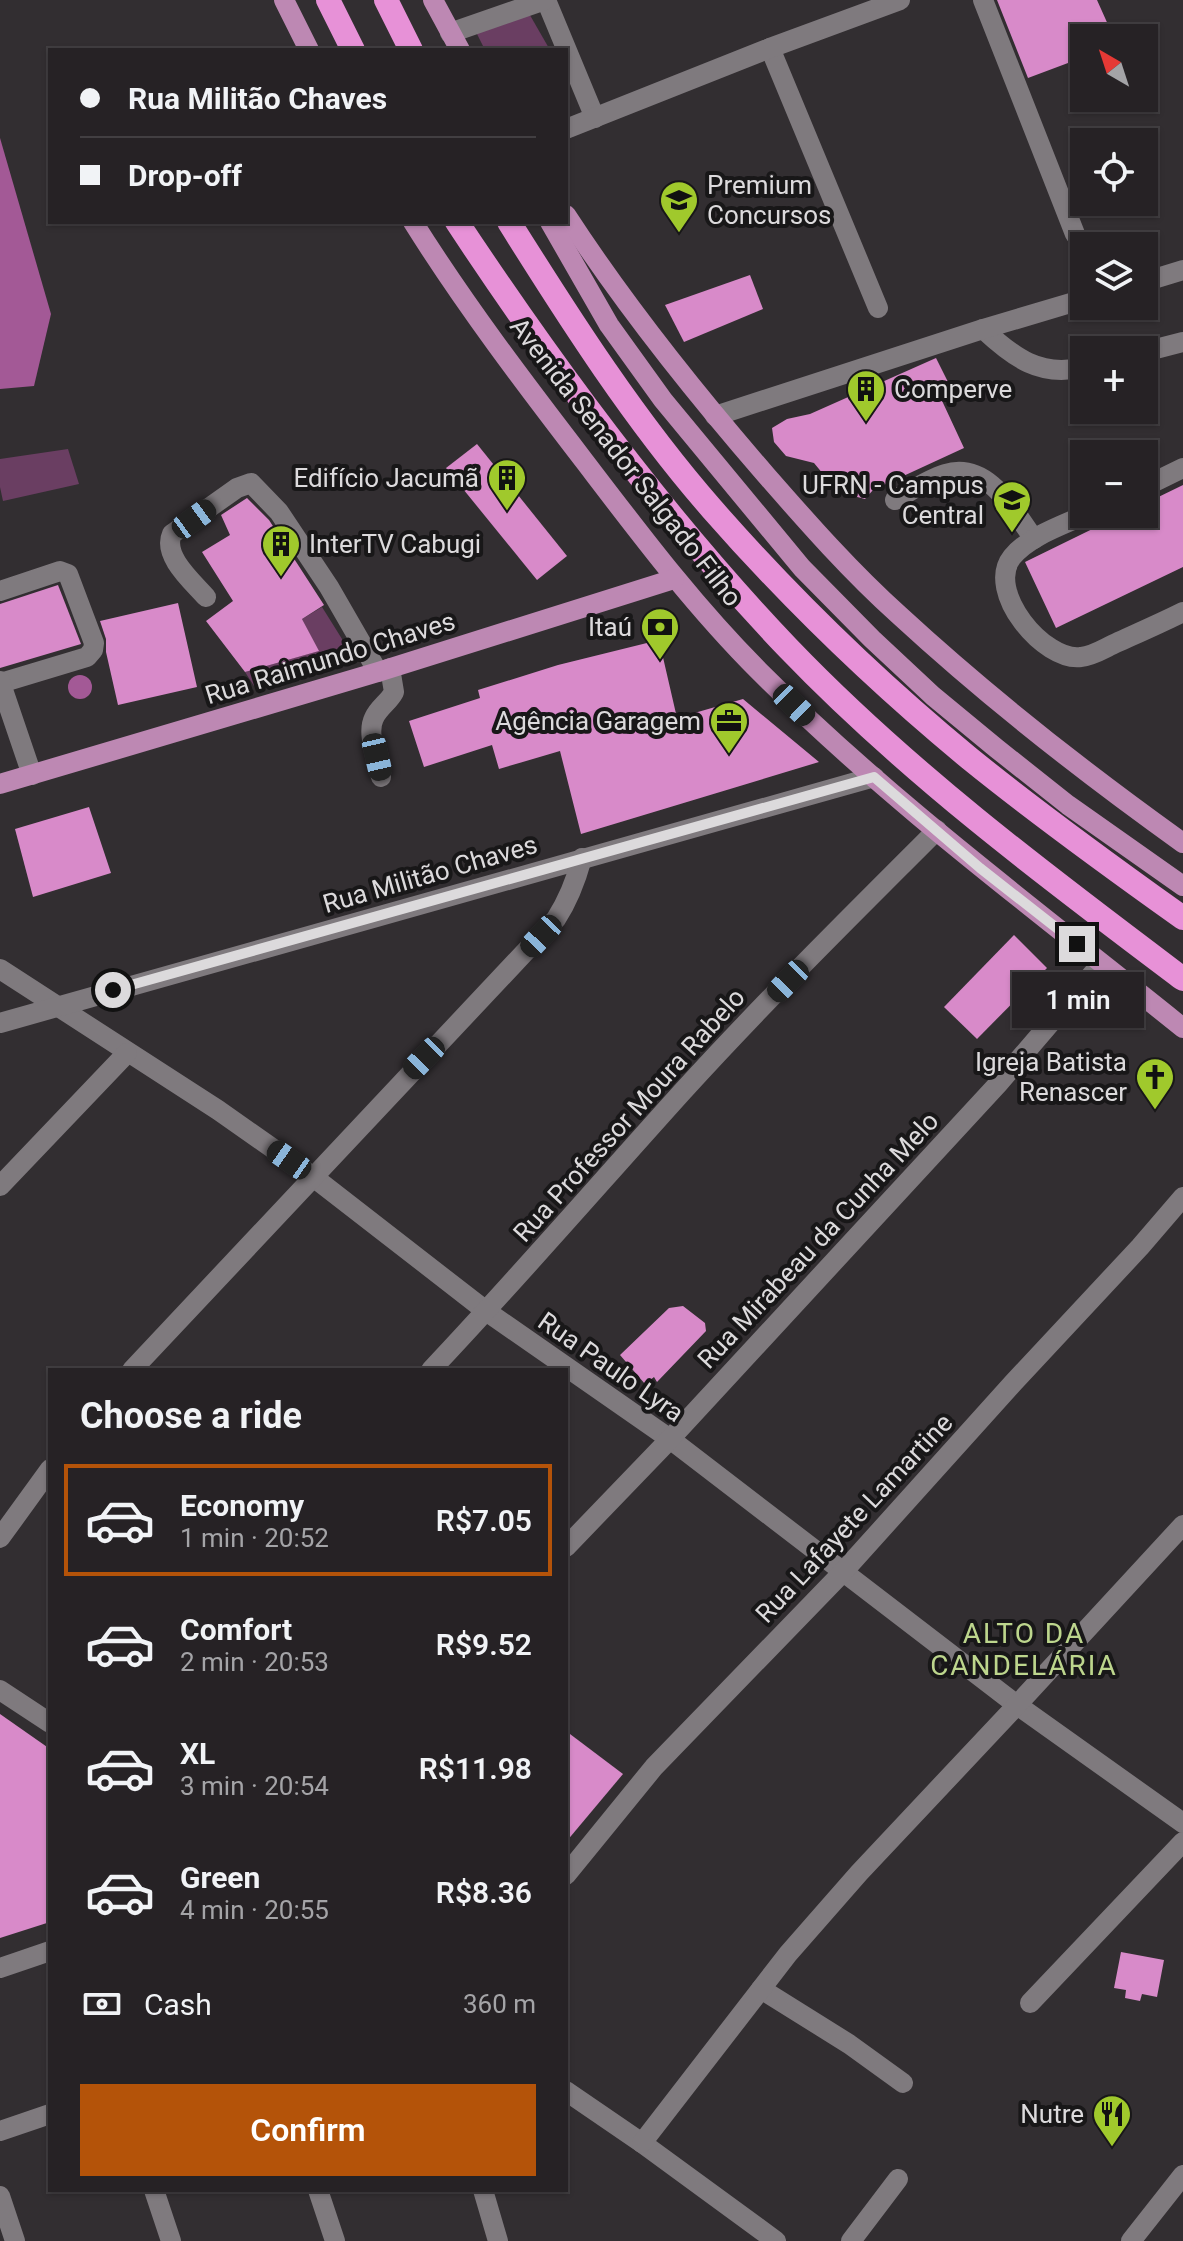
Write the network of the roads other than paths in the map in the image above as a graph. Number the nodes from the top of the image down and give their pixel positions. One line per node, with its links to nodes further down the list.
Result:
1 (284, 0): 9 (main road)
2 (328, 0): 10 (highway)
3 (386, 0): 11 (highway)
4 (433, 0): 8 (main road)
5 (546, 0): 8 (street); 12 (street)
6 (900, 0): 13 (street)
7 (983, 0): 22 (street)
8 (455, 41)
9 (308, 48)
10 (352, 48)
11 (410, 48)
12 (566, 48)
13 (770, 48): 15 (street); 26 (street)
14 (568, 53): 15 (street)
15 (595, 118): 16 (street)
16 (568, 128)
17 (568, 218): 31 (main road)
18 (414, 224): 37 (main road, Avenida Senador Salgado Filho)
19 (458, 224): 54 (highway, Avenida Senador Salgado Filho)
20 (510, 224): 51 (highway, Avenida Senador Salgado Filho)
21 (551, 224): 50 (main road)
22 (1074, 232)
23 (1183, 270): 24 (street)
24 (1158, 278)
25 (1070, 303): 27 (street)
26 (878, 308)
27 (983, 329): 30 (street); 31 (street)
28 (1183, 342): 29 (street)
29 (1158, 348)
30 (1070, 369)
31 (715, 416): 48 (main road)
32 (1183, 468): 33 (street)
33 (1158, 480)
34 (895, 500): 36 (street)
35 (1070, 522): 36 (street)
36 (1034, 539): 40 (street)
37 (674, 579): 41 (main road, Rua Raimundo Chaves); 45 (main road, Avenida Senador Salgado Filho)
38 (0, 591): 42 (street)
39 (206, 597): 41 (street)
40 (1183, 612)
41 (384, 670): 43 (main road, Rua Raimundo Chaves); 44 (street)
42 (0, 682): 43 (street)
43 (32, 775): 46 (main road, Rua Raimundo Chaves)
44 (381, 777)
45 (874, 777): 47 (main road, Avenida Senador Salgado Filho); 49 (street, Rua Militão Chaves)
46 (0, 784)
47 (937, 830): 52 (main road, Avenida Senador Salgado Filho); 62 (street, Rua Professor Moura Rabelo)
48 (1183, 843)
49 (582, 858): 55 (street, Rua Militão Chaves); 59 (street)
50 (1183, 886)
51 (1183, 918)
52 (1101, 964): 57 (main road, Avenida Senador Salgado Filho); 67 (street, Rua Mirabeau da Cunha Melo)
53 (0, 969): 55 (street, Rua Paulo Lyra)
54 (1183, 979)
55 (55, 1006): 56 (street, Rua Militão Chaves); 58 (street, Rua Paulo Lyra)
56 (0, 1023)
57 (1183, 1028)
58 (127, 1053): 59 (street, Rua Paulo Lyra); 60 (street)
59 (312, 1176): 62 (street, Rua Paulo Lyra); 63 (street)
60 (0, 1186)
61 (1183, 1197): 72 (street, Rua Lafayete Lamartine)
62 (486, 1311): 64 (street, Rua Professor Moura Rabelo); 65 (street, Rua Paulo Lyra)
63 (134, 1368)
64 (433, 1368)
65 (568, 1368)
66 (568, 1368): 67 (street, Rua Paulo Lyra)
67 (670, 1439): 71 (street, Rua Mirabeau da Cunha Melo); 72 (street, Rua Paulo Lyra)
68 (48, 1472): 70 (street)
69 (1183, 1525): 74 (street)
70 (0, 1538)
71 (568, 1545)
72 (842, 1573): 74 (street, Rua Paulo Lyra); 78 (street, Rua Lafayete Lamartine)
73 (0, 1690): 75 (street)
74 (1017, 1705): 76 (street, Rua Paulo Lyra); 81 (street)
75 (48, 1722)
76 (1183, 1823)
77 (1183, 1842): 82 (street)
78 (568, 1873)
79 (48, 1952): 80 (street)
80 (0, 1968)
81 (761, 1989): 83 (street); 87 (street)
82 (1030, 2003)
83 (903, 2083)
84 (568, 2092): 87 (street)
85 (48, 2115): 86 (street)
86 (0, 2131)
87 (642, 2143): 98 (street)
88 (1183, 2175): 100 (street)
89 (898, 2179): 99 (street)
90 (155, 2192): 95 (street)
91 (319, 2192): 96 (street)
92 (484, 2192): 97 (street)
93 (0, 2196): 94 (street)
94 (15, 2241)
95 (171, 2241)
96 (335, 2241)
97 (498, 2241)
98 (776, 2241)
99 (851, 2241)
100 (1131, 2241)

